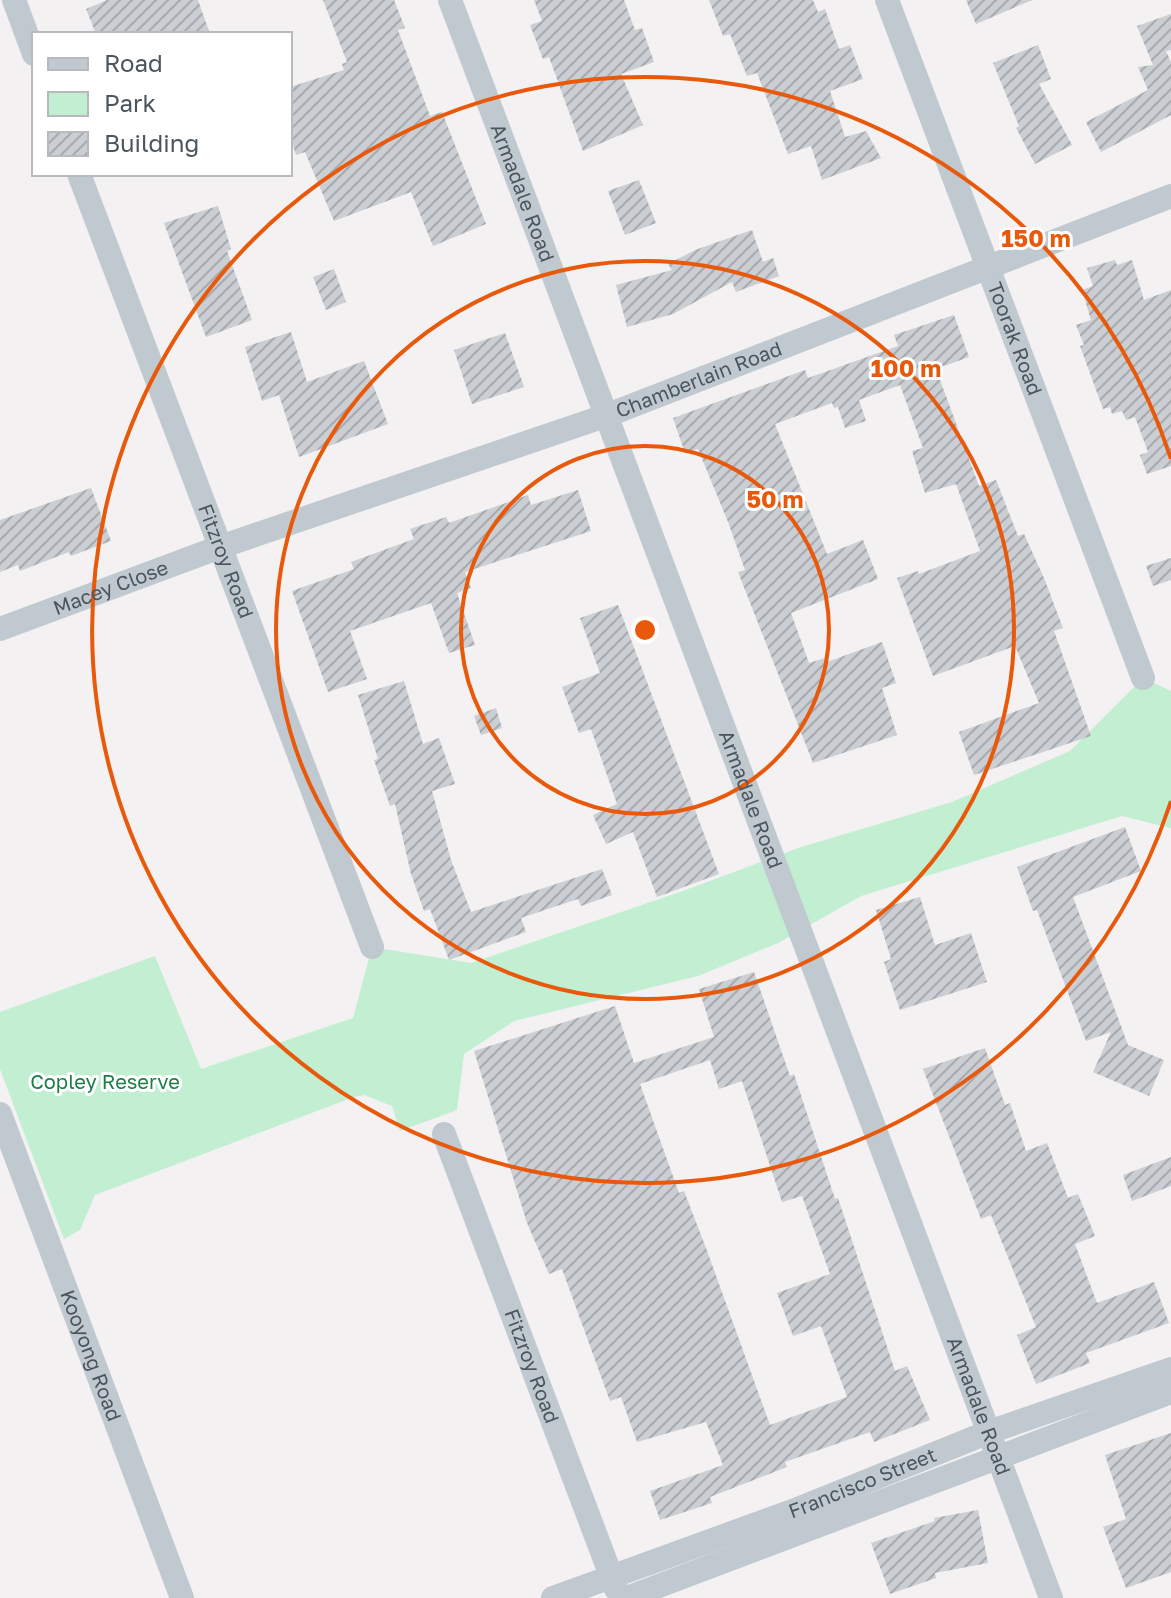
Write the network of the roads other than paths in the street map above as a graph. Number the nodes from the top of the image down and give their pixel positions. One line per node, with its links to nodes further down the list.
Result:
1 (14, 0): 4 (street)
2 (450, 0): 8 (street, Armadale Road)
3 (887, 0): 7 (street, Toorak Road)
4 (32, 49)
5 (80, 176): 9 (street, Fitzroy Road)
6 (1171, 196): 7 (street, Chamberlain Road)
7 (989, 267): 8 (street, Chamberlain Road); 11 (street, Toorak Road)
8 (608, 415): 9 (street, Chamberlain Road); 17 (street, Armadale Road)
9 (220, 547): 10 (street, Macey Close); 12 (street, Fitzroy Road)
10 (0, 629)
11 (1143, 678)
12 (372, 947)
13 (0, 1114): 20 (street, Kooyong Road)
14 (444, 1134): 19 (street, Fitzroy Road)
15 (1171, 1369): 17 (street, Francisco Street)
16 (1171, 1392): 18 (street, Francisco Street)
17 (989, 1432): 18 (street, Armadale Road); 19 (street, Francisco Street)
18 (998, 1457): 22 (street, Francisco Street); 23 (street, Armadale Road)
19 (616, 1587): 21 (street, Francisco Street)
20 (182, 1598)
21 (553, 1598)
22 (627, 1598)
23 (1051, 1598)

